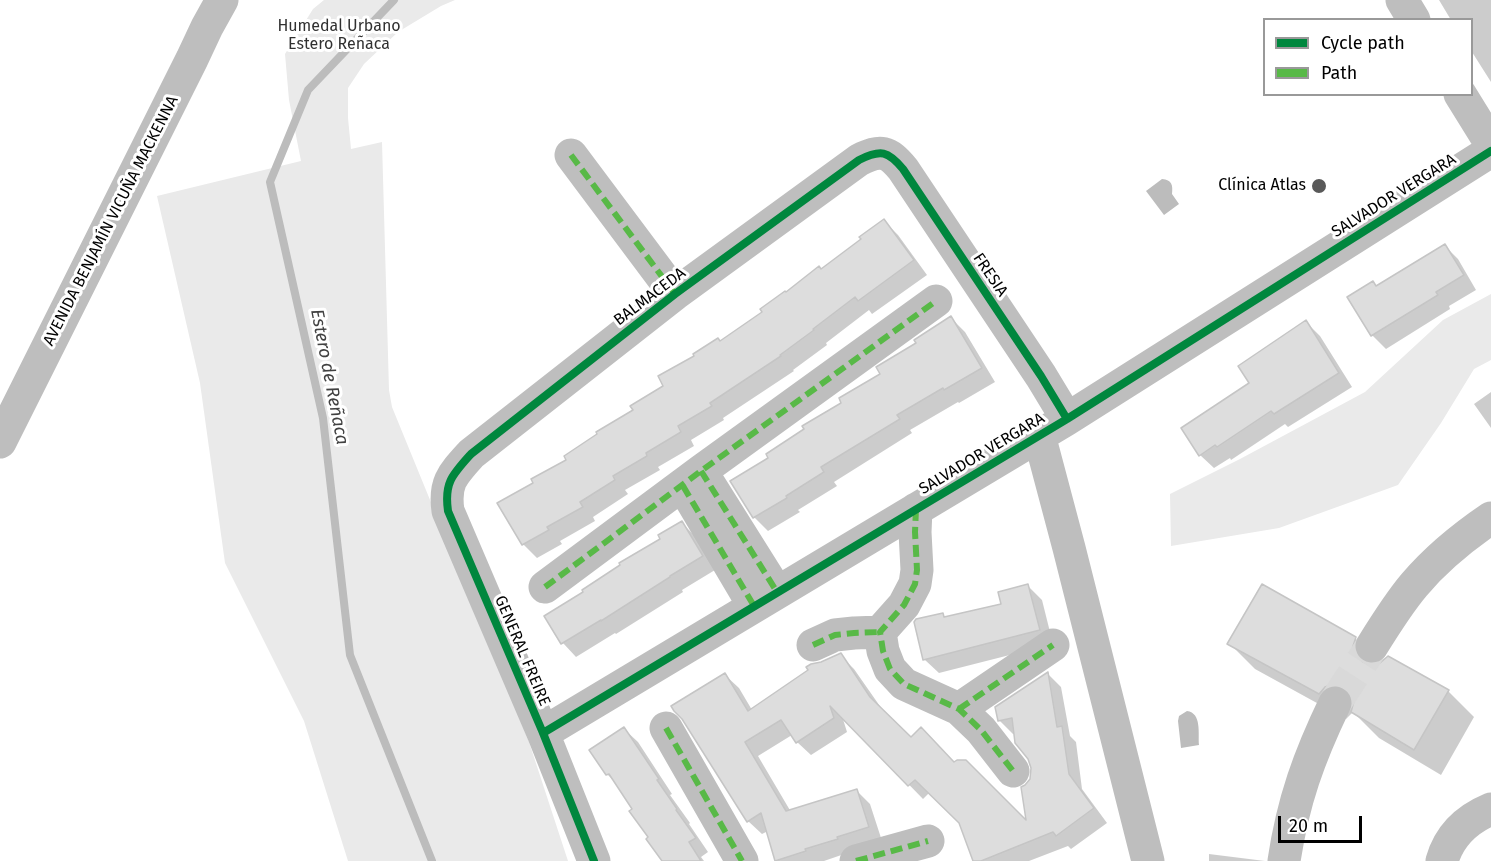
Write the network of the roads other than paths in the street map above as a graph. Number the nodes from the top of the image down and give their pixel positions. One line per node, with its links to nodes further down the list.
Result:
1 (222, 0): 13 (street, AVENIDA BENJAMÍN VICUÑA MACKENNA)
2 (1402, 0): 3 (street)
3 (1413, 18)
4 (1461, 96): 5 (street)
5 (1491, 144)
6 (1491, 151): 11 (street, SALVADOR VERGARA)
7 (883, 153): 9 (street, BALMACEDA); 11 (street, FRESIA)
8 (571, 155): 9 (street, BALMACEDA)
9 (675, 294): 15 (street, BALMACEDA)
10 (936, 302): 14 (street)
11 (1067, 419): 12 (street, SALVADOR VERGARA)
12 (1039, 435): 16 (street, SALVADOR VERGARA); 34 (street)
13 (0, 442)
14 (692, 478): 18 (street); 19 (street)
15 (448, 483): 27 (street, GENERAL FREIRE)
16 (916, 509): 19 (street, SALVADOR VERGARA); 20 (street)
17 (1491, 518): 23 (street)
18 (545, 587)
19 (765, 599): 27 (street, SALVADOR VERGARA)
20 (880, 632): 21 (street); 25 (street)
21 (813, 645)
22 (1053, 645): 25 (street)
23 (1372, 646)
24 (1335, 703): 35 (street)
25 (959, 709): 28 (street)
26 (666, 728): 32 (street)
27 (543, 734): 31 (street, GENERAL FREIRE)
28 (1013, 771)
29 (1491, 809): 36 (street)
30 (928, 841): 33 (street)
31 (594, 861)
32 (742, 861)
33 (855, 861)
34 (1148, 861)
35 (1284, 861)
36 (1442, 861)

